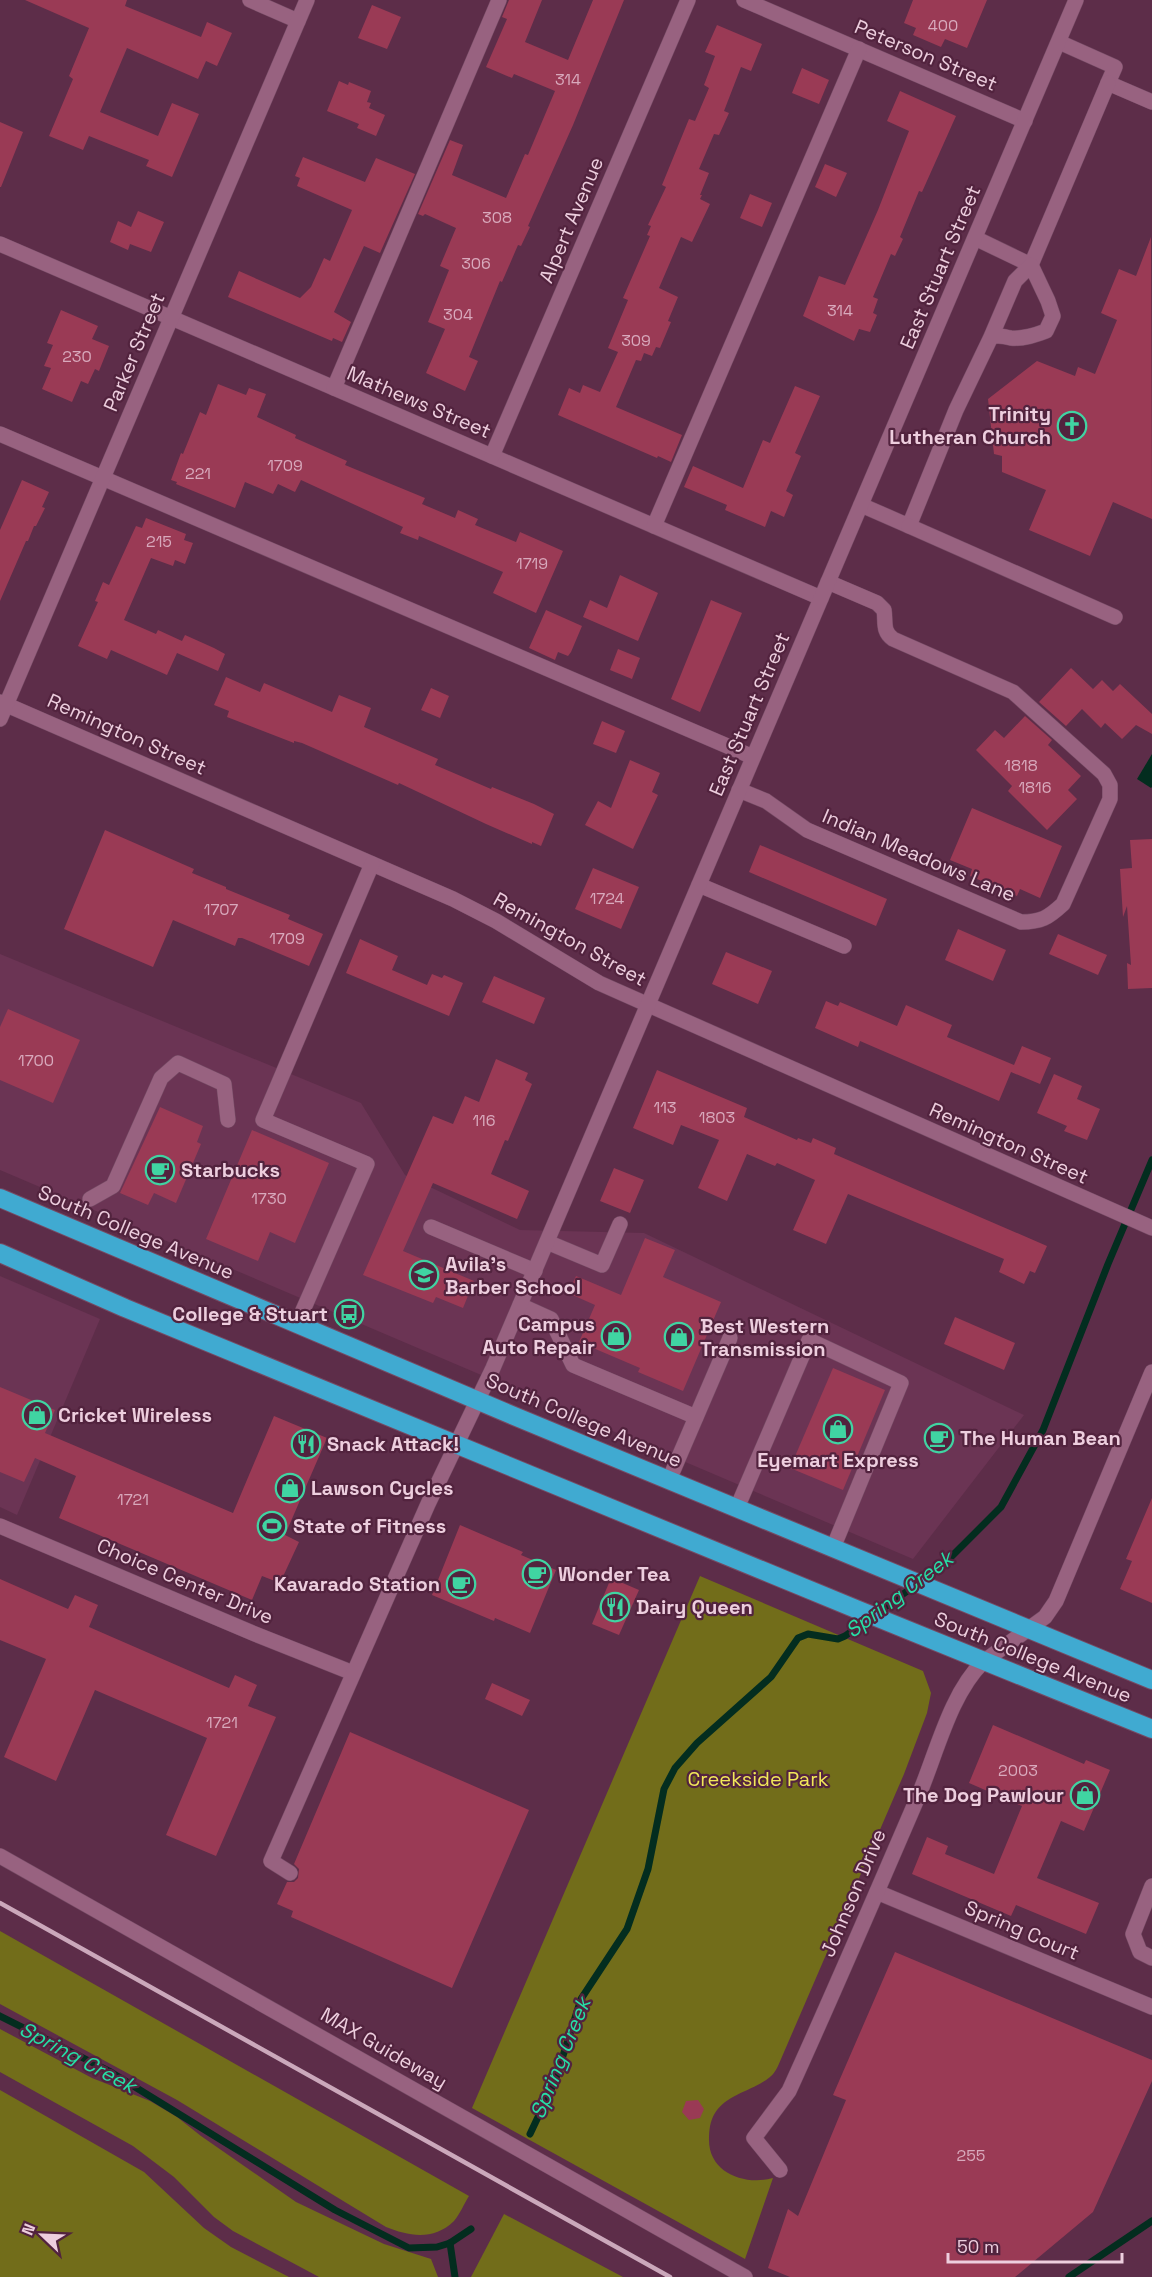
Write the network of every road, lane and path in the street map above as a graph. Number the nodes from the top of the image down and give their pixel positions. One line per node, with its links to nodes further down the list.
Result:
1 (250, 0): 7 (street)
2 (307, 0): 7 (street, Parker Street)
3 (499, 0): 18 (street)
4 (688, 0): 20 (street, Alpert Avenue)
5 (744, 0): 9 (street, Peterson Street)
6 (1076, 0): 8 (street, East Stuart Street)
7 (298, 21): 16 (street, Parker Street)
8 (1059, 42): 10 (street); 12 (street, East Stuart Street)
9 (859, 49): 12 (street, Peterson Street); 23 (street)
10 (1108, 83): 11 (street); 15 (street)
11 (1152, 102)
12 (1025, 121): 13 (street, East Stuart Street)
13 (975, 238): 15 (street); 22 (street, East Stuart Street)
14 (0, 244): 16 (street, Mathews Street)
15 (1031, 265): 17 (street); 17 (street)
16 (172, 318): 18 (street, Mathews Street); 21 (street, Parker Street)
17 (991, 337): 24 (street)
18 (334, 388): 20 (street, Mathews Street)
19 (0, 434): 21 (street)
20 (492, 456): 23 (street, Mathews Street)
21 (103, 478): 28 (street, Parker Street); 30 (street)
22 (861, 505): 24 (street); 25 (street, East Stuart Street)
23 (654, 526): 26 (street, Mathews Street)
24 (909, 526): 27 (street)
25 (828, 582): 26 (street, East Stuart Street); 31 (street, Indian Meadows Lane)
26 (821, 598): 30 (street, East Stuart Street)
27 (1115, 617)
28 (3, 703): 29 (street, Parker Street); 32 (street, Remington Street)
29 (0, 719)
30 (753, 757): 31 (street, East Stuart Street)
31 (739, 790): 33 (street, East Stuart Street)
32 (372, 864): 35 (street, Remington Street); 46 (street)
33 (699, 885): 34 (street); 35 (street, East Stuart Street)
34 (844, 946)
35 (648, 1005): 41 (street, Remington Street); 42 (street, East Stuart Street)
36 (228, 1120): 38 (street)
37 (0, 1198): 46 (highway, South College Avenue)
38 (90, 1199)
39 (620, 1224): 42 (street)
40 (431, 1227): 44 (street)
41 (1152, 1228)
42 (547, 1242): 44 (street, East Stuart Street)
43 (0, 1253): 51 (highway, South College Avenue)
44 (535, 1271): 45 (street, East Stuart Street)
45 (520, 1305): 49 (street, East Stuart Street); 50 (street)
46 (297, 1324): 49 (highway, South College Avenue)
47 (730, 1338): 50 (street)
48 (1152, 1372): 56 (street, Johnson Drive)
49 (478, 1400): 51 (street, East Stuart Street); 52 (highway, South College Avenue)
50 (696, 1417): 52 (street)
51 (458, 1444): 57 (highway, South College Avenue); 58 (street, East Stuart Street)
52 (669, 1480): 53 (highway, South College Avenue)
53 (738, 1508): 55 (highway, South College Avenue); 55 (street)
54 (0, 1526): 58 (street, Choice Center Drive)
55 (833, 1548): 56 (highway, South College Avenue)
56 (1029, 1630): 57 (street, Johnson Drive); 59 (highway, South College Avenue)
57 (983, 1662): 60 (highway, South College Avenue); 64 (street, Johnson Drive)
58 (353, 1673): 62 (street, East Stuart Street)
59 (1152, 1680)
60 (1152, 1729)
61 (0, 1856): 69 (street, MAX Guideway)
62 (290, 1873)
63 (1152, 1886): 65 (street)
64 (877, 1892): 67 (street, Spring Court); 68 (street, Johnson Drive)
65 (1148, 1907): 66 (street)
66 (1152, 1958)
67 (1152, 2007)
68 (780, 2170)
69 (745, 2277)

